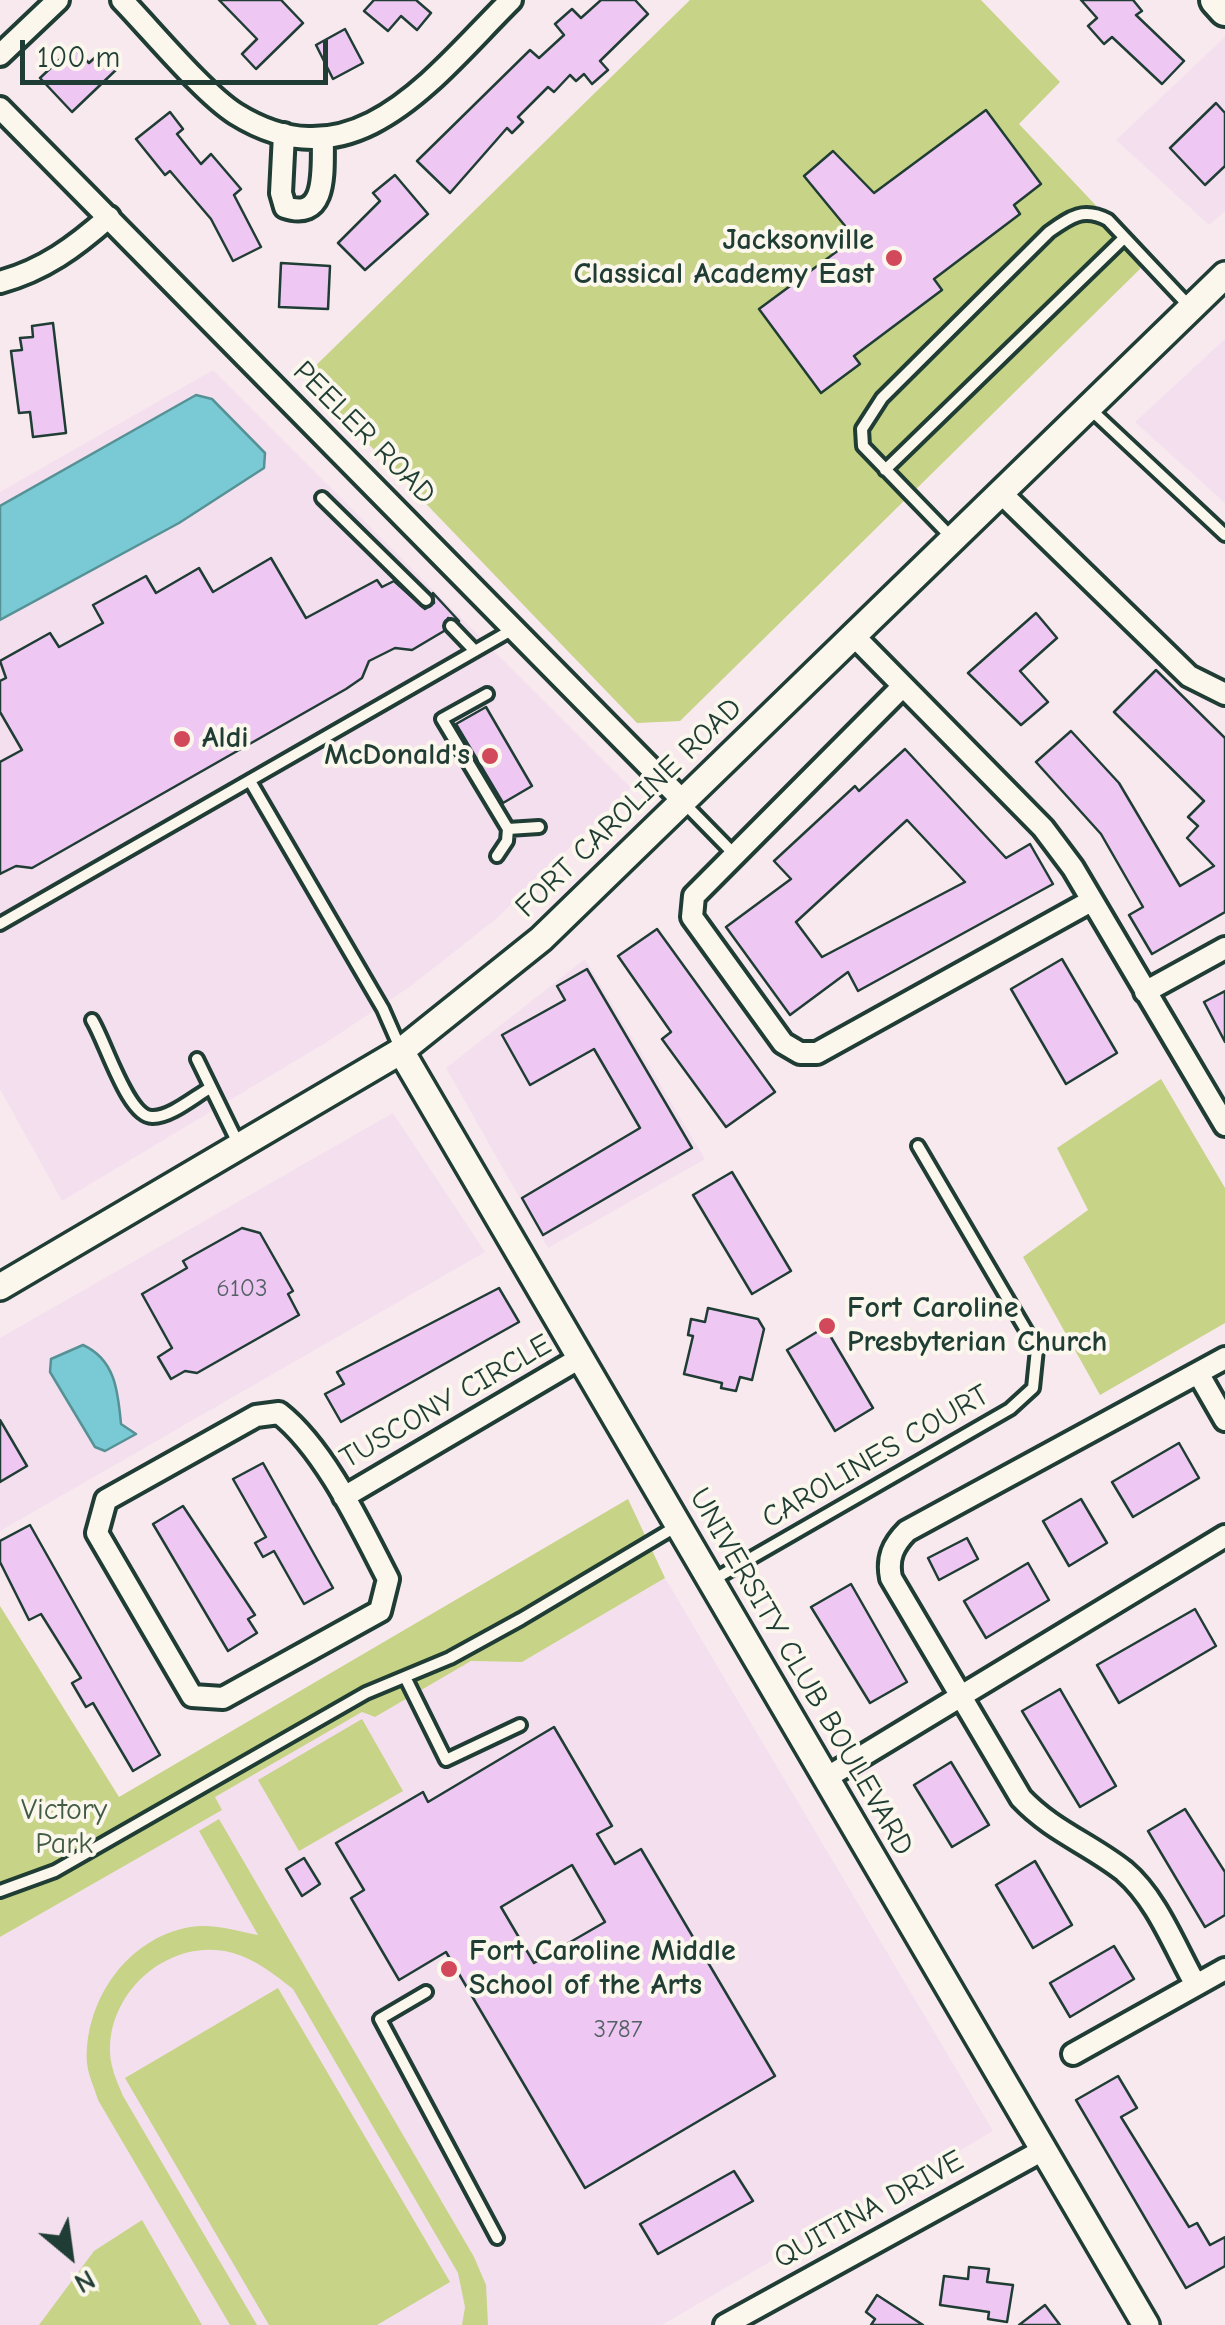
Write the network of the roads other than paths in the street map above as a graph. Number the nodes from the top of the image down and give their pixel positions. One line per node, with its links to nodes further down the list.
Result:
1 (58, 0): 6 (street)
2 (122, 0): 8 (street)
3 (511, 0): 9 (street)
4 (1216, 0): 5 (main road)
5 (1225, 10)
6 (0, 56)
7 (0, 108): 10 (street, PEELER ROAD)
8 (284, 134): 9 (street); 9 (street)
9 (320, 139)
10 (109, 217): 13 (street); 23 (street, PEELER ROAD)
11 (1124, 238): 14 (lane); 16 (lane); 16 (lane)
12 (1225, 275): 14 (street, FORT CAROLINE ROAD)
13 (0, 282)
14 (1190, 307): 15 (street, FORT CAROLINE ROAD)
15 (1087, 406): 17 (street, FORT CAROLINE ROAD); 19 (lane)
16 (885, 470): 20 (lane)
17 (1000, 492): 20 (street, FORT CAROLINE ROAD); 28 (street)
18 (322, 498): 21 (lane)
19 (1225, 535)
20 (952, 538): 24 (street, FORT CAROLINE ROAD)
21 (426, 600)
22 (452, 626): 25 (lane)
23 (515, 628): 25 (lane); 30 (street, PEELER ROAD)
24 (853, 636): 26 (street); 30 (street, FORT CAROLINE ROAD)
25 (475, 651): 29 (lane)
26 (902, 687): 33 (street); 35 (street)
27 (488, 694): 32 (lane)
28 (1225, 694)
29 (250, 780): 36 (lane); 40 (lane)
30 (684, 802): 33 (lane); 40 (street, FORT CAROLINE ROAD)
31 (539, 828): 32 (lane)
32 (508, 829): 34 (lane)
33 (734, 854): 35 (street)
34 (497, 856)
35 (1091, 901): 38 (street)
36 (0, 924)
37 (1225, 948): 38 (street)
38 (1145, 992): 43 (street)
39 (92, 1020): 42 (lane)
40 (401, 1051): 44 (street, FORT CAROLINE ROAD); 47 (street, UNIVERSITY CLUB BOULEVARD)
41 (197, 1059): 42 (lane)
42 (210, 1088): 44 (lane)
43 (1225, 1125)
44 (240, 1146): 46 (street, FORT CAROLINE ROAD)
45 (918, 1146): 54 (lane, CAROLINES COURT)
46 (0, 1287)
47 (580, 1358): 51 (street, TUSCONY CIRCLE); 52 (street, UNIVERSITY CLUB BOULEVARD)
48 (1225, 1358): 49 (street)
49 (1198, 1372): 50 (street); 56 (street)
50 (1225, 1420)
51 (344, 1497): 51 (street, TUSCONY CIRCLE)
52 (678, 1526): 54 (street, UNIVERSITY CLUB BOULEVARD); 55 (lane)
53 (1225, 1536): 56 (street)
54 (710, 1581): 58 (street, UNIVERSITY CLUB BOULEVARD)
55 (406, 1679): 57 (lane); 59 (lane)
56 (960, 1694): 58 (street); 61 (street)
57 (520, 1724)
58 (826, 1778): 64 (street, UNIVERSITY CLUB BOULEVARD)
59 (0, 1891)
60 (1225, 1968): 61 (street)
61 (1196, 1984): 63 (street)
62 (426, 1992): 65 (lane)
63 (1073, 2054)
64 (1043, 2150): 66 (street, QUITINA DRIVE); 67 (street, UNIVERSITY CLUB BOULEVARD)
65 (498, 2238)
66 (725, 2325)
67 (1146, 2325)

